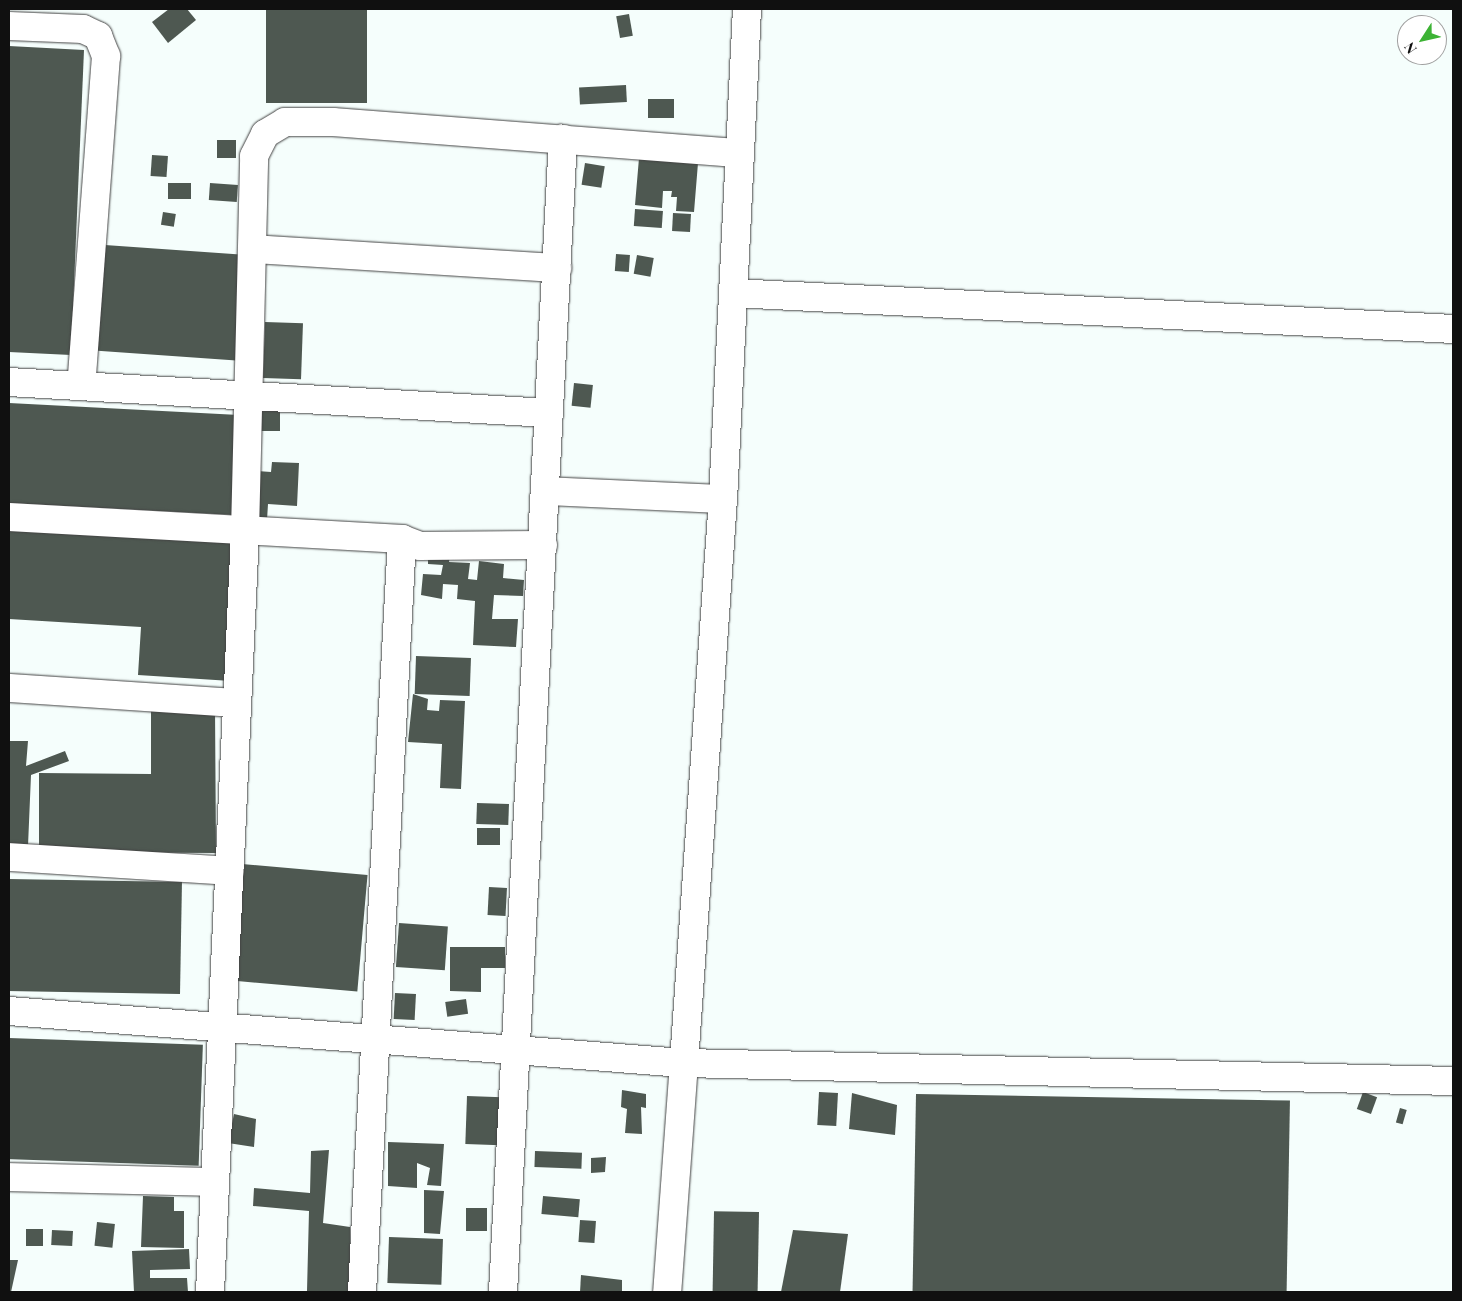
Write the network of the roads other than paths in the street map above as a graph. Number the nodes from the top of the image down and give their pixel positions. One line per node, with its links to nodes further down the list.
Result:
1 (747, 9): 4 (street)
2 (9, 26): 10 (street)
3 (563, 139): 4 (street); 5 (street); 6 (street)
4 (740, 152): 7 (street)
5 (253, 249): 6 (street); 11 (street)
6 (556, 268): 12 (street)
7 (733, 292): 8 (street); 14 (street)
8 (1453, 328)
9 (9, 382): 10 (street)
10 (81, 386): 11 (street)
11 (249, 395): 12 (street); 16 (street)
12 (549, 413): 13 (street)
13 (546, 491): 14 (street); 18 (street)
14 (723, 499): 27 (street)
15 (9, 517): 16 (street)
16 (245, 532): 17 (street); 20 (street)
17 (402, 539): 18 (street); 25 (street)
18 (543, 545): 26 (street)
19 (9, 688): 20 (street)
20 (237, 703): 22 (street)
21 (9, 857): 22 (street)
22 (230, 871): 24 (street)
23 (9, 1011): 24 (street)
24 (223, 1027): 25 (street); 30 (street)
25 (376, 1039): 26 (street); 32 (street)
26 (515, 1050): 27 (street); 33 (street)
27 (684, 1063): 28 (street); 34 (street)
28 (1453, 1080)
29 (9, 1177): 30 (street)
30 (216, 1182): 31 (street)
31 (210, 1292)
32 (362, 1292)
33 (503, 1292)
34 (667, 1292)

